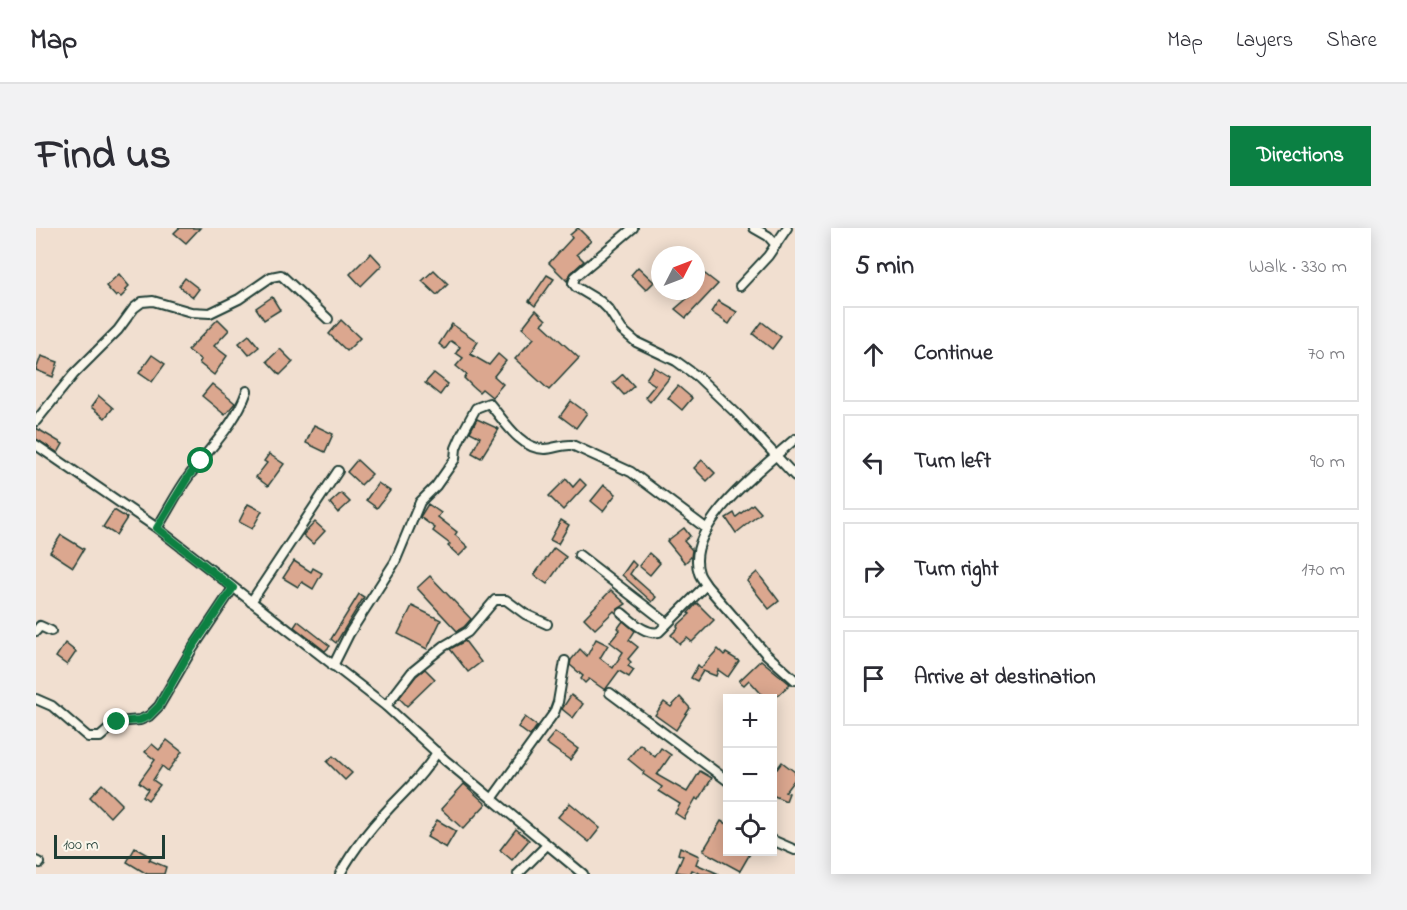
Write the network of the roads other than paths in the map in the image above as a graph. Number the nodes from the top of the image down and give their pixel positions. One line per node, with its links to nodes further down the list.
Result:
1 (633, 228): 11 (street)
2 (754, 228): 4 (street)
3 (788, 228): 4 (street)
4 (777, 245): 5 (street)
5 (740, 286)
6 (328, 319): 8 (street)
7 (247, 391): 14 (street)
8 (36, 421)
9 (795, 439): 11 (street)
10 (36, 445): 14 (street)
11 (776, 457): 13 (street); 15 (street)
12 (338, 471): 19 (street)
13 (795, 476)
14 (157, 528): 18 (street)
15 (707, 528): 17 (street); 26 (street)
16 (579, 555): 21 (street)
17 (706, 585): 21 (street); 27 (street)
18 (233, 588): 19 (street); 29 (street)
19 (251, 602): 26 (street)
20 (622, 613): 21 (street)
21 (667, 623)
22 (547, 624): 30 (street)
23 (36, 631): 24 (street)
24 (51, 632)
25 (565, 661): 33 (street)
26 (333, 666): 30 (street)
27 (795, 680)
28 (610, 693): 32 (street)
29 (36, 699)
30 (386, 706): 31 (street)
31 (437, 752): 33 (street); 37 (street)
32 (723, 777)
33 (492, 799): 35 (street)
34 (777, 842): 36 (street)
35 (547, 845): 38 (street); 39 (street)
36 (795, 850)
37 (340, 874)
38 (518, 874)
39 (583, 874)

